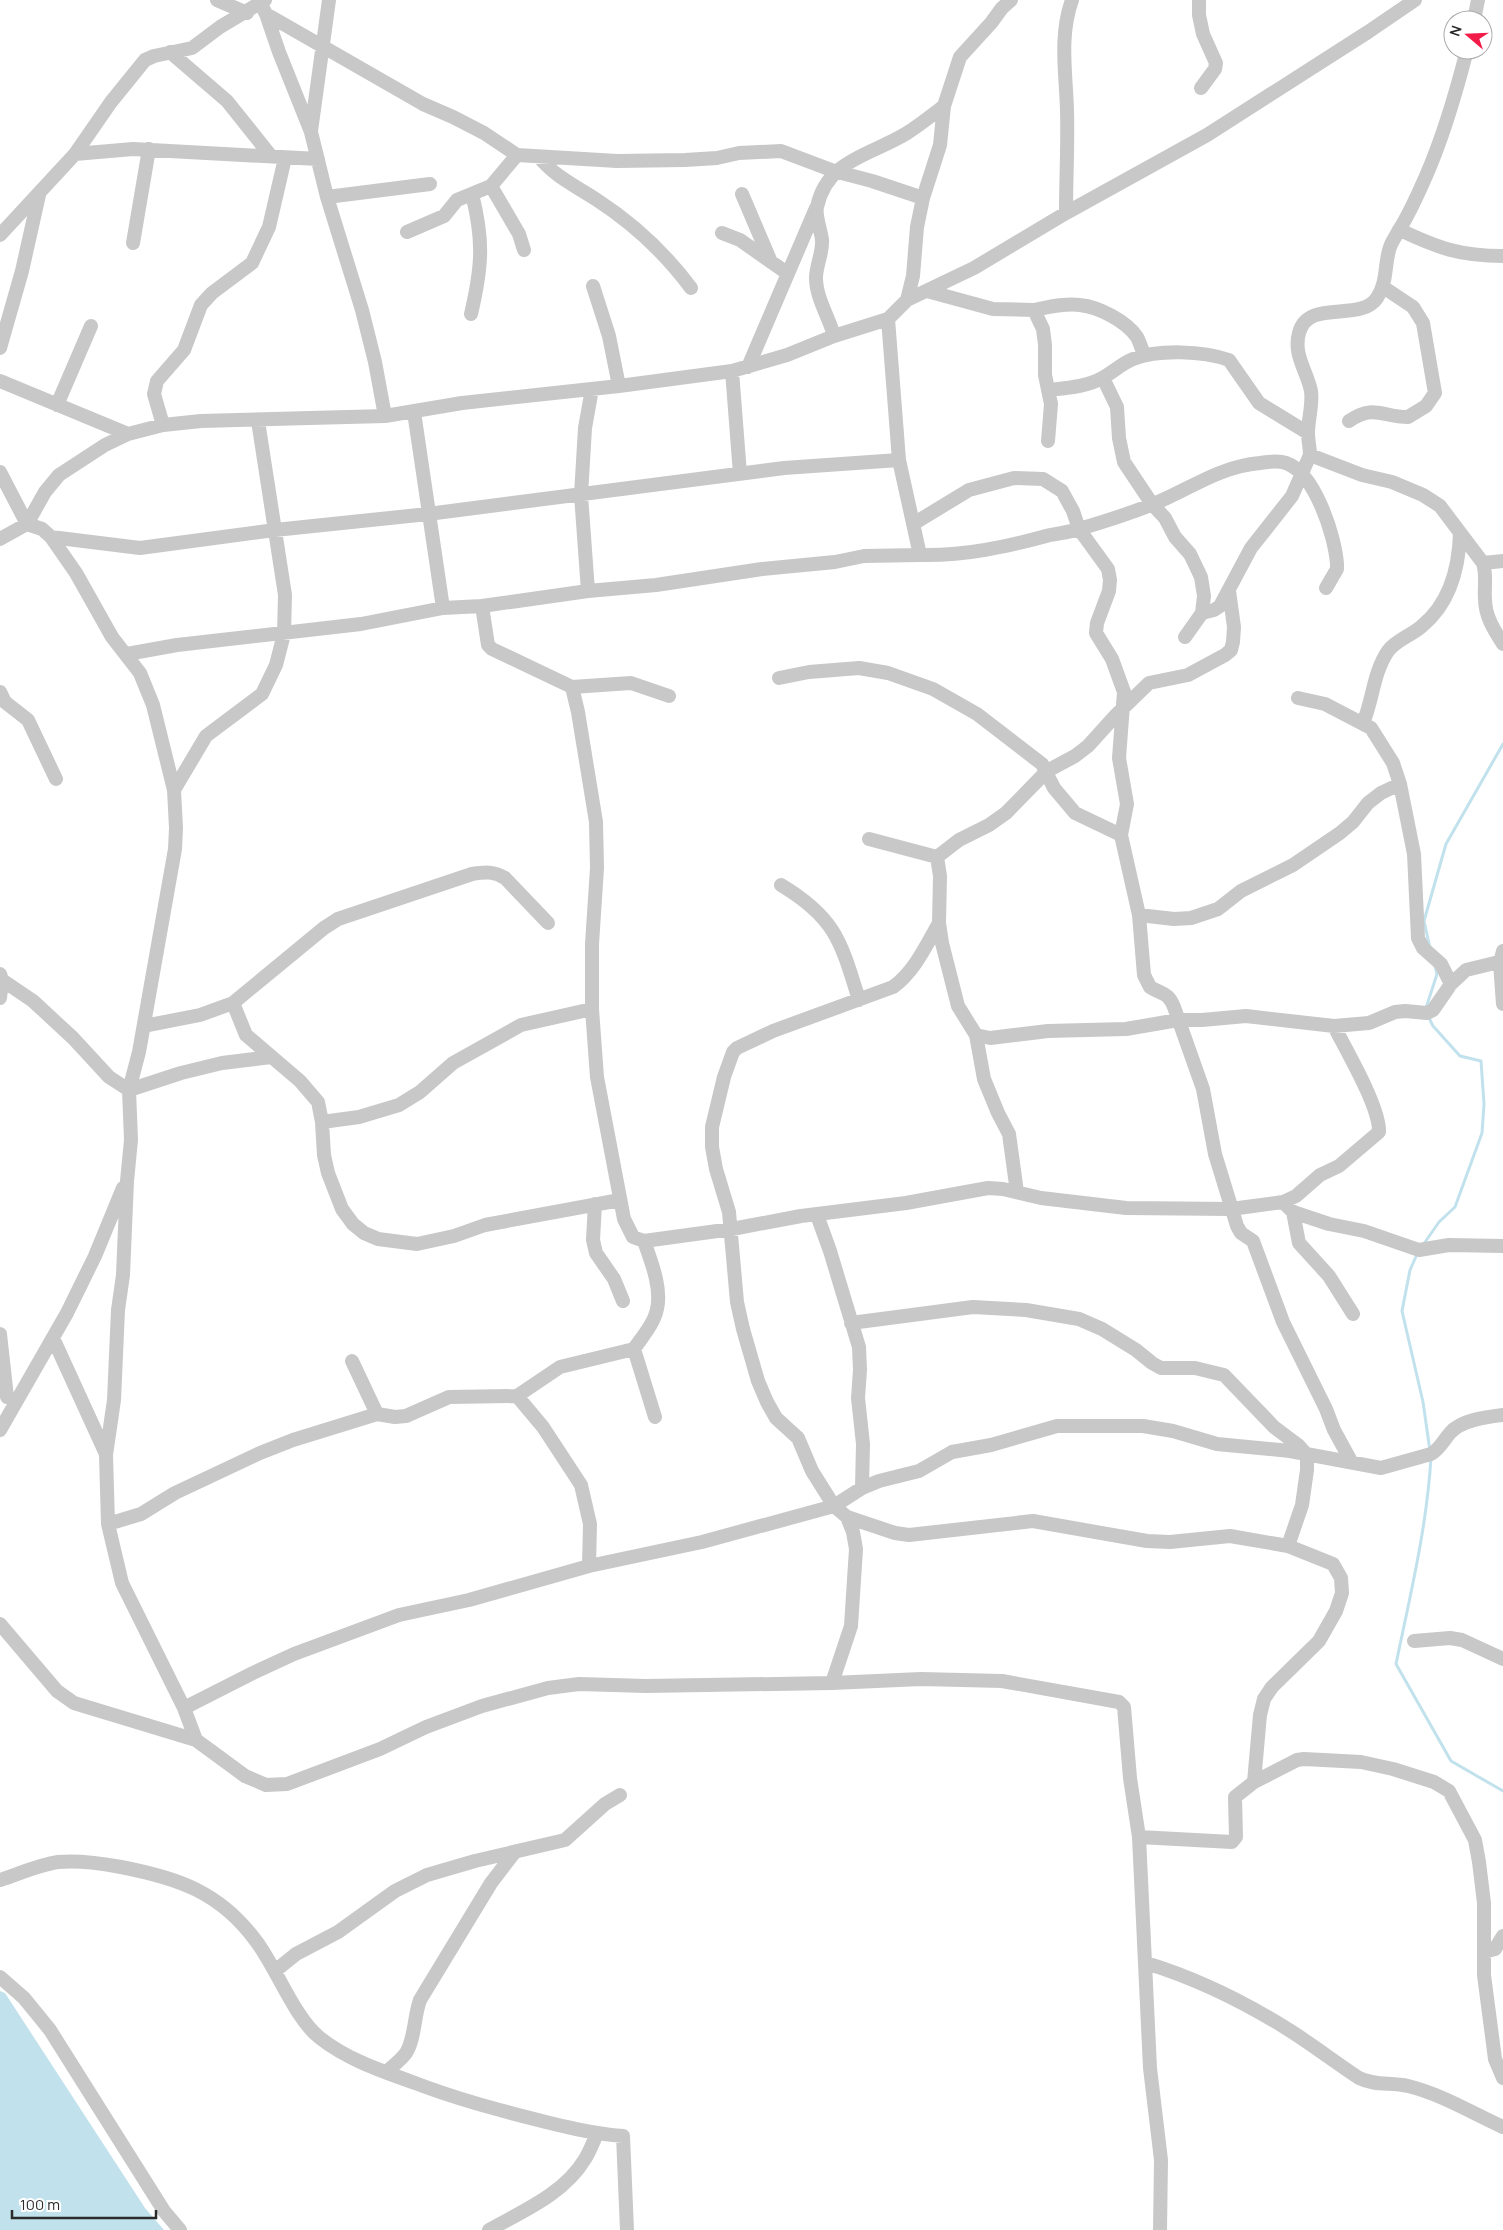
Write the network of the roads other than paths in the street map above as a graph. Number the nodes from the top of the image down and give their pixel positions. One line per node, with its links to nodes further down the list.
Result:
1 (217, 0): 8 (street)
2 (329, 0): 9 (street)
3 (1011, 0): 13 (street)
4 (1072, 0): 31 (street)
5 (1199, 0): 12 (street)
6 (1415, 0): 31 (street)
7 (263, 4): 8 (street); 9 (street); 14 (street)
8 (247, 13): 10 (street)
9 (322, 45): 14 (street); 17 (street)
10 (170, 52): 16 (street); 18 (street)
11 (1464, 60): 32 (street)
12 (1201, 88)
13 (944, 106): 22 (street); 29 (street)
14 (311, 132): 21 (street)
15 (149, 149): 16 (street); 18 (street); 36 (street)
16 (74, 154): 25 (street)
17 (517, 155): 19 (street); 24 (street)
18 (271, 156): 20 (street)
19 (539, 157): 22 (street); 43 (street)
20 (285, 158): 21 (street); 65 (street)
21 (318, 160): 28 (street)
22 (834, 171): 29 (street); 30 (street)
23 (430, 184): 28 (street)
24 (491, 186): 26 (street); 37 (street)
25 (39, 194): 35 (street); 51 (street)
26 (472, 194): 33 (street); 47 (street)
27 (742, 194): 39 (street)
28 (327, 197): 62 (street)
29 (923, 198): 45 (street)
30 (816, 208): 40 (street); 50 (street)
31 (1066, 213): 44 (street)
32 (1400, 230): 38 (street); 42 (street)
33 (407, 232)
34 (722, 233): 39 (street)
35 (0, 235)
36 (133, 243)
37 (524, 250)
38 (1503, 256)
39 (772, 263): 40 (street)
40 (787, 273): 53 (street)
41 (593, 286): 57 (street)
42 (1383, 287): 64 (street); 66 (street)
43 (691, 288)
44 (927, 291): 45 (street); 46 (street)
45 (908, 300): 48 (street)
46 (1034, 310): 52 (street); 59 (street)
47 (471, 314)
48 (888, 319): 50 (street); 70 (street)
49 (91, 326): 60 (street)
50 (834, 336): 53 (street)
51 (0, 348)
52 (1144, 356): 55 (street); 66 (street)
53 (748, 367): 54 (street)
54 (732, 371): 57 (street); 72 (street)
55 (1103, 378): 59 (street); 75 (street)
56 (0, 382): 60 (street)
57 (619, 386): 58 (street)
58 (592, 389): 61 (street); 74 (street)
59 (1048, 390): 68 (street)
60 (57, 405): 67 (street)
61 (414, 412): 62 (street); 76 (street)
62 (385, 416): 63 (street)
63 (258, 421): 65 (street); 80 (street)
64 (1349, 421)
65 (163, 425): 67 (street)
66 (1308, 433): 69 (street)
67 (128, 434): 77 (street)
68 (1048, 442)
69 (1310, 455): 73 (street); 81 (street)
70 (899, 460): 72 (street); 78 (street)
71 (0, 472): 77 (street)
72 (740, 474): 74 (street)
73 (1303, 475): 75 (street); 87 (street); 89 (street)
74 (581, 495): 76 (street); 88 (street)
75 (1152, 504): 79 (street); 92 (street)
76 (428, 514): 80 (street); 91 (street)
77 (26, 524): 82 (street); 83 (street)
78 (913, 524): 79 (street); 84 (street)
79 (1079, 529): 84 (street); 102 (street)
80 (275, 530): 82 (street); 93 (street)
81 (1460, 533): 86 (street); 103 (street)
82 (51, 537): 96 (street)
83 (0, 539)
84 (920, 555): 88 (street)
85 (1503, 561): 86 (street)
86 (1483, 563): 95 (street)
87 (1326, 588)
88 (588, 591): 90 (street)
89 (1229, 591): 92 (street); 102 (street)
90 (482, 606): 91 (street); 98 (street)
91 (442, 608): 93 (street)
92 (1202, 613): 94 (street)
93 (284, 634): 96 (street); 107 (street)
94 (1185, 637)
95 (1503, 644)
96 (126, 654): 107 (street)
97 (779, 678): 104 (street)
98 (572, 687): 100 (street); 122 (street)
99 (0, 692): 105 (street)
100 (669, 696)
101 (1298, 698): 103 (street)
102 (1121, 709): 104 (street); 108 (street)
103 (1363, 723): 106 (street)
104 (1047, 771): 108 (street); 110 (street)
105 (56, 779)
106 (1400, 784): 112 (street); 117 (street)
107 (174, 790): 124 (street)
108 (1121, 835): 112 (street)
109 (869, 839): 110 (street)
110 (937, 856): 114 (street)
111 (781, 886): 119 (street)
112 (1139, 915): 123 (street)
113 (548, 923): 120 (street)
114 (939, 923): 119 (street); 126 (street)
115 (1502, 958): 117 (street); 121 (street)
116 (1, 977): 118 (street); 128 (street)
117 (1450, 984): 125 (street)
118 (0, 998)
119 (859, 1000): 137 (street)
120 (233, 1003): 124 (street); 127 (street)
121 (1503, 1004)
122 (592, 1009): 129 (street); 132 (street)
123 (1178, 1020): 125 (street); 126 (street); 135 (street)
124 (144, 1026): 128 (street)
125 (1334, 1026): 134 (street)
126 (976, 1035): 131 (street)
127 (271, 1057): 128 (street); 129 (street)
128 (129, 1090): 130 (street)
129 (322, 1122): 133 (street)
130 (126, 1181): 144 (street); 153 (street)
131 (1018, 1192): 135 (street); 136 (street)
132 (620, 1200): 133 (street); 138 (street)
133 (595, 1204): 140 (street)
134 (1288, 1207): 135 (street); 139 (street); 141 (street)
135 (1232, 1210): 155 (street)
136 (817, 1215): 137 (street); 142 (street)
137 (732, 1229): 138 (street); 157 (street)
138 (644, 1241): 145 (street)
139 (1503, 1246)
140 (623, 1301)
141 (1353, 1314)
142 (851, 1323): 154 (street); 156 (street)
143 (0, 1334): 148 (street)
144 (53, 1338): 148 (street); 153 (street)
145 (634, 1349): 147 (street); 151 (street)
146 (352, 1362): 149 (street)
147 (517, 1396): 149 (street); 161 (street)
148 (8, 1397): 152 (street)
149 (377, 1414): 159 (street)
150 (1503, 1415): 155 (street)
151 (655, 1417)
152 (0, 1430)
153 (106, 1455): 159 (street)
154 (1307, 1455): 155 (street); 156 (street); 160 (street)
155 (1351, 1461)
156 (862, 1488): 157 (street)
157 (834, 1506): 158 (street); 161 (street)
158 (848, 1517): 160 (street); 165 (street)
159 (108, 1524): 166 (street)
160 (1288, 1546): 168 (street)
161 (589, 1566): 166 (street)
162 (0, 1624): 167 (street)
163 (1414, 1640): 164 (street)
164 (1503, 1659)
165 (832, 1684): 167 (street); 170 (street)
166 (184, 1708): 167 (street)
167 (196, 1740)
168 (1254, 1782): 170 (street); 174 (street)
169 (620, 1795): 171 (street)
170 (1139, 1837): 175 (street)
171 (514, 1853): 176 (street); 178 (street)
172 (0, 1880): 176 (street)
173 (1503, 1936): 174 (street)
174 (1484, 1952): 179 (street)
175 (1146, 1963): 180 (street); 185 (street)
176 (274, 1971): 178 (street)
177 (1, 1976): 182 (street)
178 (386, 2072): 181 (street)
179 (1503, 2078)
180 (1503, 2127)
181 (597, 2134): 183 (street); 184 (street)
182 (180, 2230)
183 (489, 2230)
184 (627, 2230)
185 (1160, 2230)

